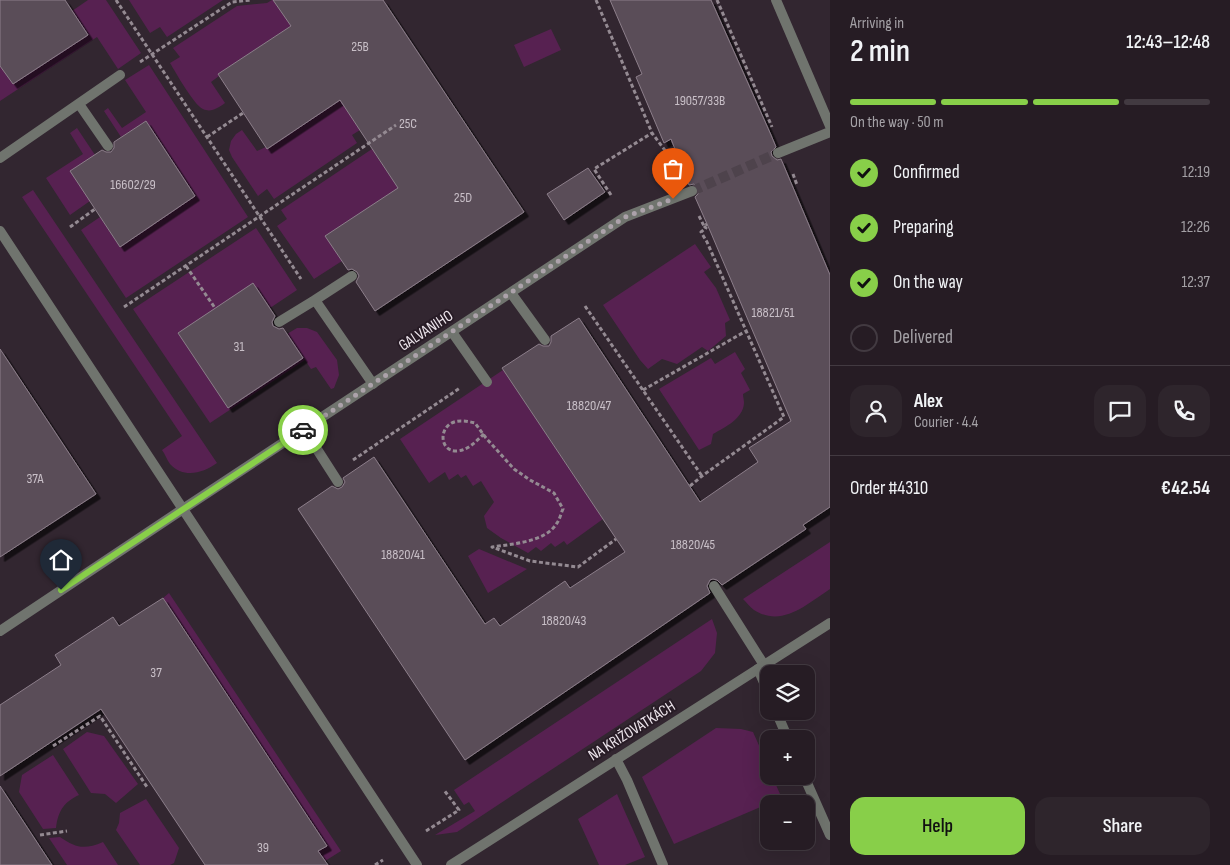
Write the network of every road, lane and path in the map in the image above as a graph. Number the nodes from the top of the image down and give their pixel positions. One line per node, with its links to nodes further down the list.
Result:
1 (116, 0): 6 (path)
2 (251, 0): 6 (path)
3 (596, 0): 13 (path)
4 (717, 0): 16 (path)
5 (776, 0): 11 (street)
6 (152, 54): 7 (path); 14 (path)
7 (120, 75): 8 (street)
8 (78, 104): 15 (street); 17 (street)
9 (243, 113): 14 (path)
10 (396, 125): 22 (path)
11 (830, 126)
12 (830, 132): 16 (street)
13 (652, 133): 18 (path); 23 (path)
14 (207, 137): 22 (path)
15 (108, 146)
16 (781, 152): 19 (path)
17 (0, 158)
18 (679, 168)
19 (797, 185)
20 (692, 191): 23 (street, GALVANIHO)
21 (95, 209): 24 (path)
22 (260, 216): 27 (path); 30 (path)
23 (625, 217): 29 (street, GALVANIHO)
24 (70, 226)
25 (704, 226): 35 (path)
26 (0, 231): 48 (street)
27 (186, 266): 32 (path); 33 (path)
28 (352, 276): 30 (street)
29 (511, 293): 36 (street, GALVANIHO); 37 (street)
30 (315, 300): 34 (street); 40 (street)
31 (585, 306): 41 (path)
32 (124, 308)
33 (215, 308)
34 (279, 322)
35 (746, 331): 41 (path); 45 (path)
36 (452, 332): 38 (street); 40 (street, GALVANIHO)
37 (545, 340)
38 (486, 382)
39 (468, 383): 44 (path)
40 (373, 384): 42 (street, GALVANIHO)
41 (644, 390): 45 (path)
42 (304, 429): 46 (street); 48 (street, GALVANIHO)
43 (484, 434): 43 (path); 49 (path)
44 (347, 464)
45 (702, 476): 47 (path)
46 (338, 482)
47 (690, 486)
48 (183, 509): 52 (street); 67 (street)
49 (616, 539)
50 (714, 586): 53 (street)
51 (830, 623): 54 (street, NA KRIŽOVATKÁCH)
52 (0, 631)
53 (760, 665)
54 (764, 665)
55 (760, 668): 57 (street, NA KRIŽOVATKÁCH)
56 (53, 746): 59 (path)
57 (616, 759): 68 (street, NA KRIŽOVATKÁCH); 69 (street)
58 (808, 785): 61 (street)
59 (147, 787)
60 (444, 790): 63 (path)
61 (829, 828)
62 (67, 831): 64 (path)
63 (423, 833)
64 (40, 835)
65 (384, 859): 66 (path)
66 (375, 865)
67 (417, 865)
68 (451, 865)
69 (663, 865)

